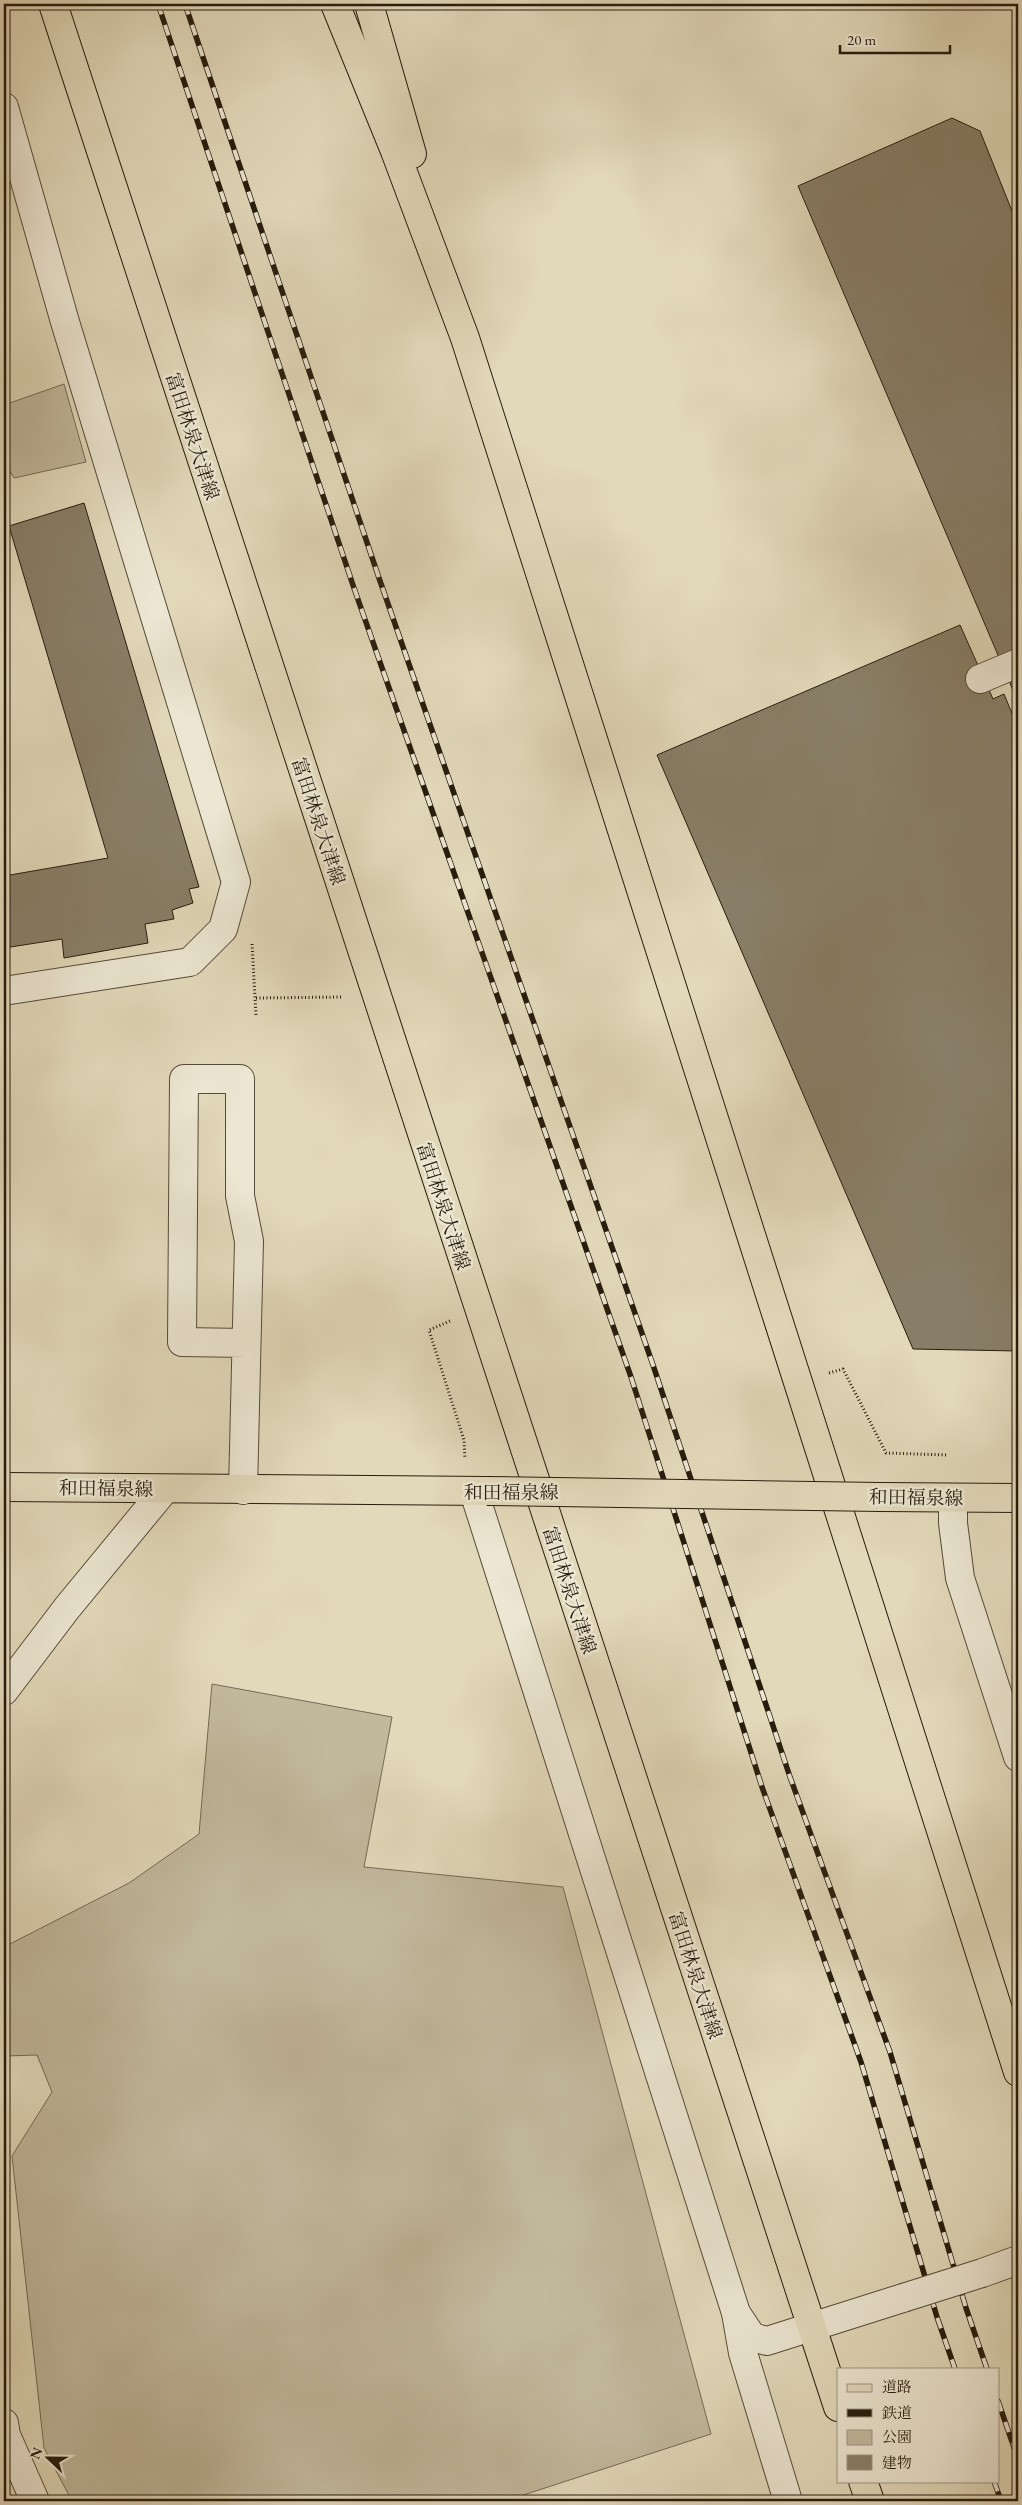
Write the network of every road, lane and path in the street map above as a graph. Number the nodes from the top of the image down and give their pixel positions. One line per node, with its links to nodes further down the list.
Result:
1 (53, 4): 29 (main road, 富田林泉大津線)
2 (335, 4): 5 (main road)
3 (369, 4): 5 (main road)
4 (4, 107): 8 (street)
5 (465, 338): 26 (main road)
6 (1018, 663): 7 (street)
7 (980, 679)
8 (223, 929): 9 (street); 11 (path)
9 (4, 991)
10 (344, 997): 11 (path)
11 (256, 998): 12 (path)
12 (256, 1015)
13 (451, 1321): 17 (path)
14 (246, 1343): 14 (street); 20 (street)
15 (826, 1374): 16 (path)
16 (947, 1455)
17 (465, 1463)
18 (4, 1487): 19 (main road, 和田福泉線)
19 (165, 1488): 20 (main road, 和田福泉線); 24 (street)
20 (243, 1490): 21 (main road, 和田福泉線)
21 (480, 1491): 22 (main road, 和田福泉線, bridge); 28 (street)
22 (953, 1498): 23 (main road, 和田福泉線); 25 (street)
23 (1018, 1498)
24 (4, 1690)
25 (1018, 1757)
26 (1018, 2072)
27 (1018, 2260): 29 (street, bridge)
28 (736, 2313): 29 (street); 34 (street)
29 (812, 2328): 30 (main road, 富田林泉大津線)
30 (837, 2404)
31 (4, 2423): 33 (street)
32 (863, 2482): 35 (main road)
33 (35, 2501)
34 (788, 2501)
35 (870, 2501)

